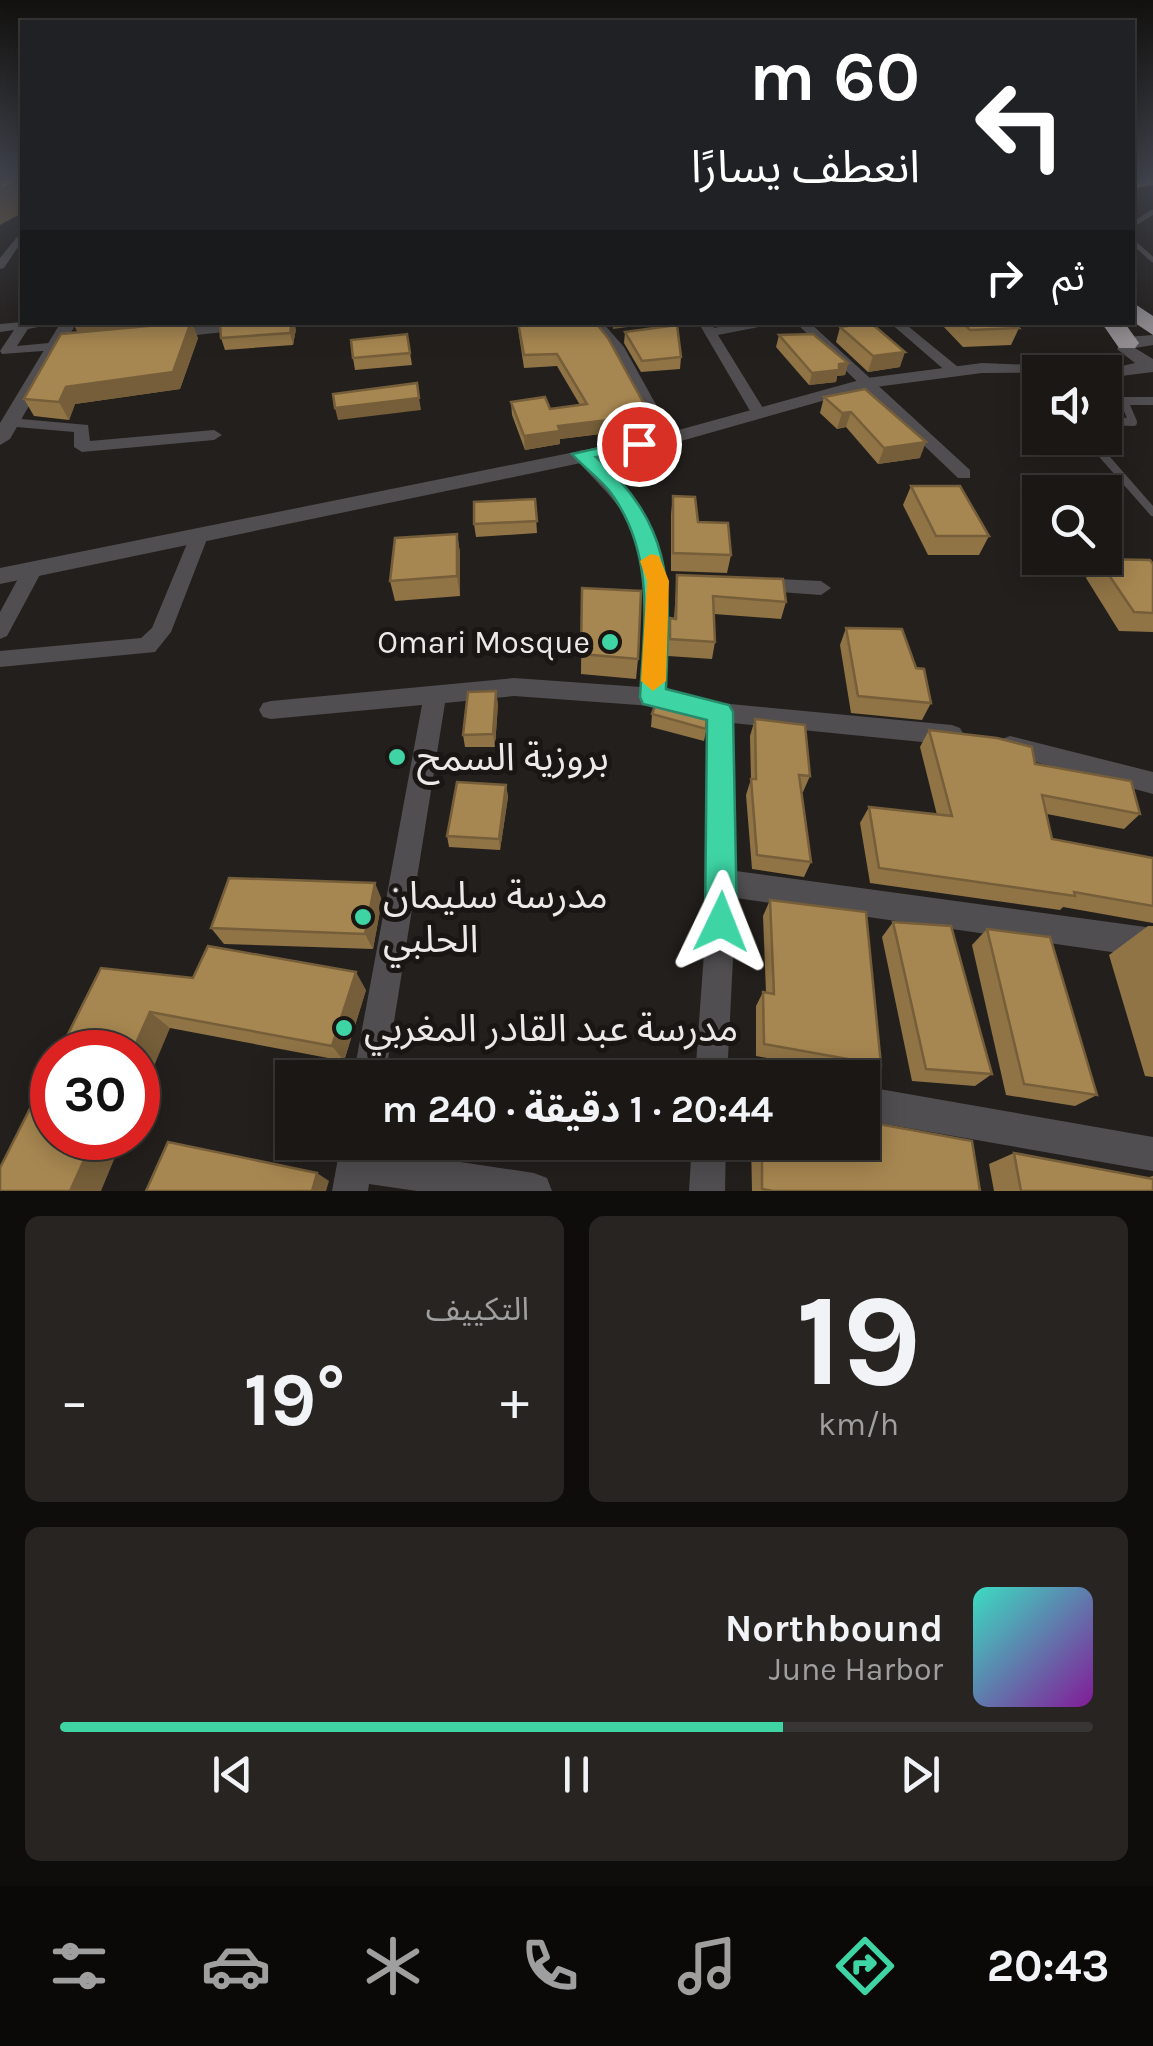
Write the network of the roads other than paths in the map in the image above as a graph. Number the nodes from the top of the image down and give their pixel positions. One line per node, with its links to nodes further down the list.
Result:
1 (20, 242): 2 (street); 3 (street)
2 (0, 245)
3 (0, 266)
4 (1143, 320): 21 (street)
5 (32, 325): 13 (street)
6 (68, 325): 22 (street)
7 (252, 325): 18 (street)
8 (597, 325): 19 (street)
9 (735, 325): 14 (street)
10 (805, 325): 28 (street)
11 (900, 325): 25 (street)
12 (1114, 325): 21 (highway)
13 (23, 326): 15 (street); 22 (street)
14 (707, 327): 16 (street); 31 (street)
15 (0, 328)
16 (687, 328)
17 (628, 334): 19 (street)
18 (148, 336)
19 (609, 337): 35 (street)
20 (92, 342): 22 (street)
21 (1126, 346): 23 (street); 24 (street)
22 (54, 347): 33 (street)
23 (1118, 355)
24 (1152, 367): 27 (street)
25 (952, 370): 26 (street); 28 (street)
26 (1022, 371)
27 (1122, 371)
28 (867, 383): 31 (street); 38 (street)
29 (1124, 402): 30 (lane); 32 (lane)
30 (1153, 402)
31 (758, 413): 35 (street)
32 (1122, 422)
33 (5, 431): 34 (street)
34 (214, 436)
35 (667, 439): 36 (street)
36 (581, 454): 40 (street); 48 (street)
37 (1103, 455): 39 (lane)
38 (964, 474)
39 (1153, 512)
40 (200, 534): 41 (street); 46 (street)
41 (33, 569): 42 (street); 45 (street)
42 (0, 576)
43 (730, 584): 44 (street)
44 (821, 588)
45 (0, 632)
46 (0, 659)
47 (436, 694): 48 (street); 49 (street); 54 (street)
48 (652, 697): 50 (street)
49 (271, 710)
50 (720, 712): 51 (street); 52 (street)
51 (1153, 782)
52 (723, 883): 53 (street); 55 (street)
53 (1153, 943)
54 (372, 1060)
55 (713, 1060)
56 (880, 1106): 57 (street)
57 (1153, 1154)
58 (709, 1160): 61 (street)
59 (354, 1166): 60 (street)
60 (534, 1191)
61 (708, 1191)

